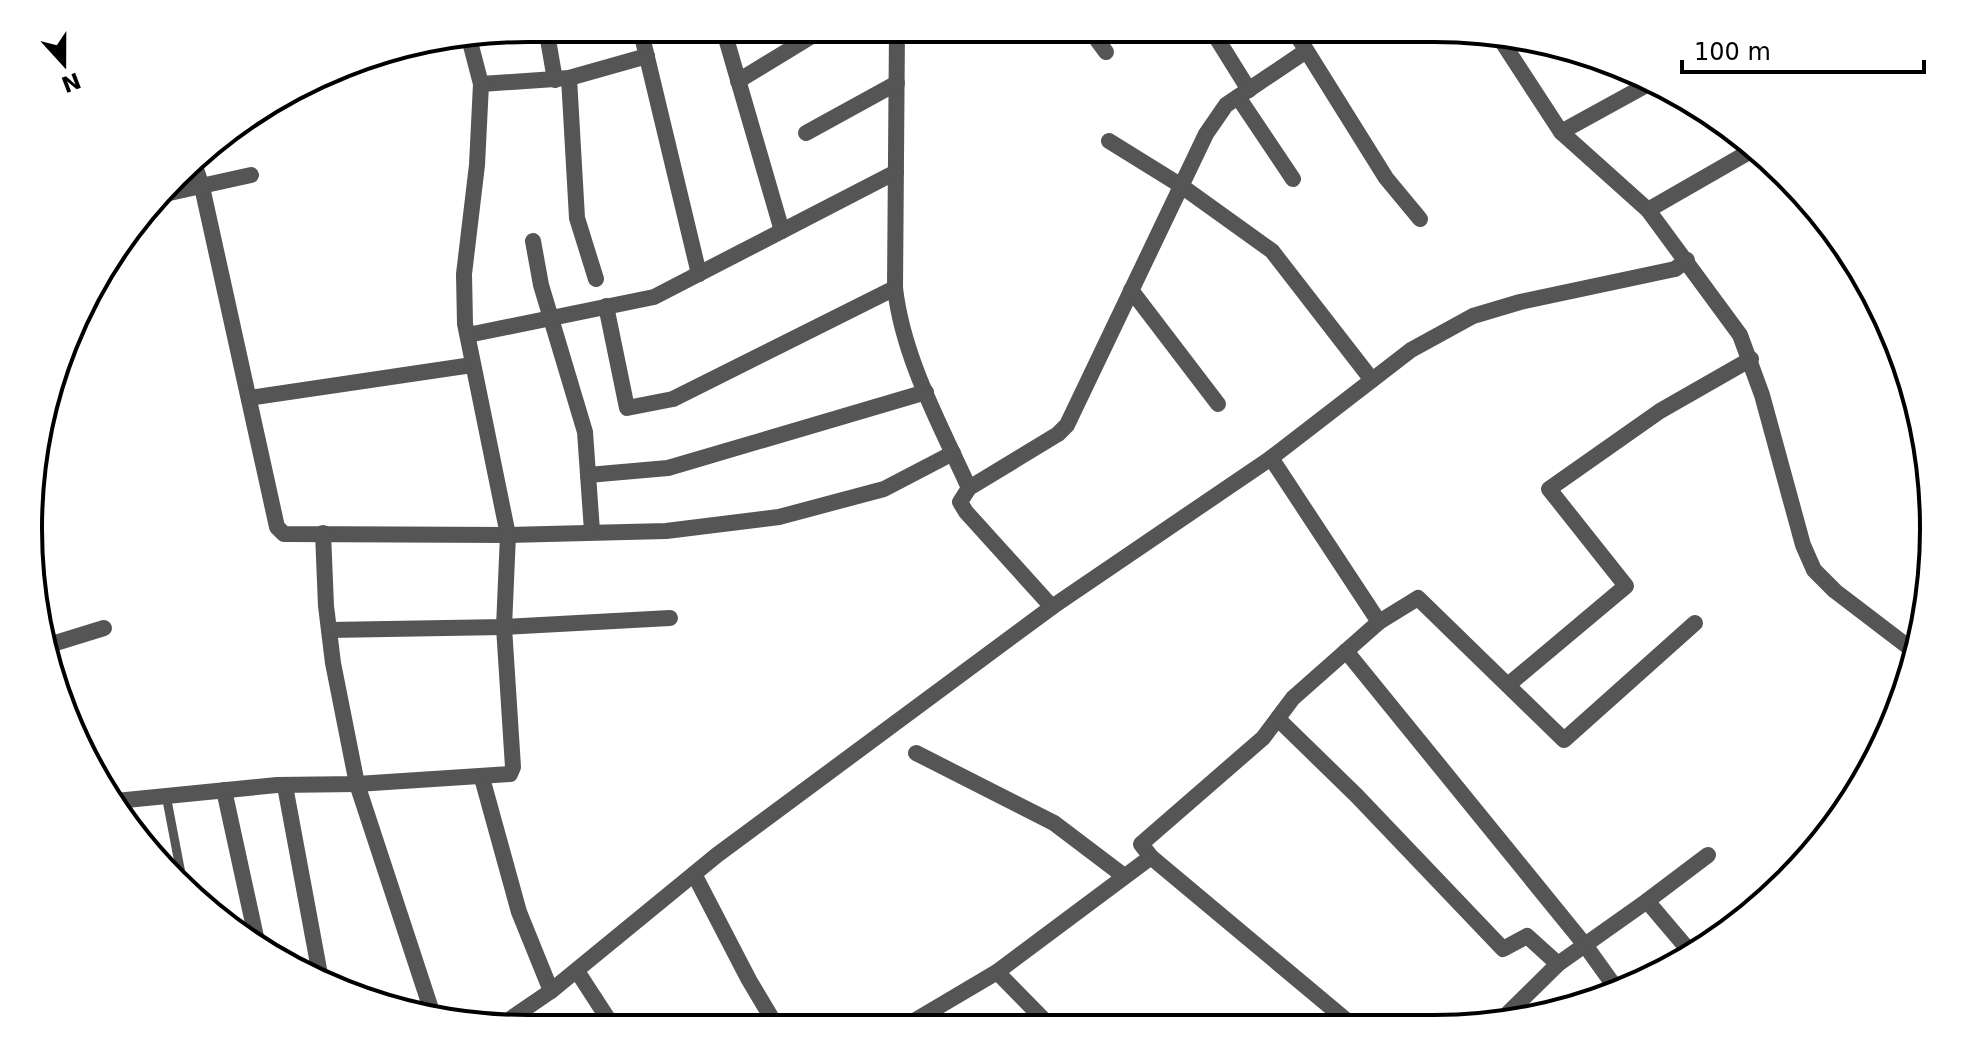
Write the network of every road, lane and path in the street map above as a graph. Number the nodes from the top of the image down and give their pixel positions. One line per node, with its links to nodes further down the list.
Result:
1 (550, 42): 14 (street)
2 (644, 42): 13 (street)
3 (727, 42): 15 (street)
4 (802, 42): 15 (street)
5 (897, 42): 16 (street)
6 (1099, 42): 12 (street)
7 (1218, 42): 19 (street)
8 (1301, 42): 11 (street)
9 (471, 45): 17 (street)
10 (1506, 47): 20 (street)
11 (1306, 51): 19 (street); 32 (street)
12 (1106, 52)
13 (647, 56): 14 (street); 36 (street)
14 (562, 79): 17 (street); 37 (street)
15 (738, 81): 33 (street)
16 (897, 83): 21 (street); 25 (street)
17 (481, 84): 42 (street)
18 (1641, 88): 20 (street)
19 (1244, 94): 27 (street); 28 (street)
20 (1561, 132): 31 (street)
21 (806, 133)
22 (1109, 141): 28 (street)
23 (1744, 155): 31 (street)
24 (197, 172): 29 (street)
25 (896, 172): 33 (street); 38 (street)
26 (251, 175): 29 (street)
27 (1293, 179)
28 (1180, 185): 39 (street); 45 (street)
29 (202, 187): 30 (street); 47 (street)
30 (177, 192)
31 (1648, 210): 35 (street)
32 (1420, 219)
33 (782, 231): 36 (street)
34 (533, 241): 41 (street)
35 (1687, 260): 43 (street); 45 (street)
36 (699, 274): 40 (street)
37 (596, 279)
38 (895, 288): 40 (street); 46 (street)
39 (1131, 290): 48 (street); 52 (street)
40 (606, 306): 41 (street)
41 (551, 318): 42 (street); 51 (street)
42 (468, 335): 44 (street)
43 (1751, 359): 64 (street); 66 (street)
44 (472, 365): 47 (street); 55 (street)
45 (1372, 380): 50 (street)
46 (926, 392): 49 (street); 51 (street)
47 (249, 398): 54 (street)
48 (1218, 404)
49 (953, 453): 52 (street); 53 (street)
50 (1271, 458): 56 (street); 58 (street)
51 (588, 475): 53 (street)
52 (969, 488): 56 (street)
53 (592, 531): 55 (street)
54 (323, 533): 55 (street); 62 (street)
55 (508, 535): 60 (street)
56 (1052, 607): 78 (street)
57 (670, 618): 60 (street)
58 (1379, 622): 65 (street); 66 (street)
59 (1695, 623): 66 (street)
60 (504, 627): 62 (street); 69 (street)
61 (104, 628): 63 (street)
62 (329, 630): 70 (street)
63 (56, 643)
64 (1905, 645)
65 (1346, 651): 67 (street); 82 (street)
66 (1508, 685)
67 (1278, 719): 76 (street); 84 (street)
68 (916, 753): 79 (street)
69 (482, 778): 70 (street); 89 (street)
70 (357, 784): 71 (street); 90 (street)
71 (285, 786): 72 (street); 85 (street)
72 (224, 790): 73 (street); 81 (street)
73 (166, 795): 74 (street); 77 (lane)
74 (125, 800)
75 (1708, 855): 80 (street)
76 (1151, 857): 79 (street); 97 (street)
77 (180, 868)
78 (694, 874): 86 (street); 94 (street)
79 (1124, 876): 87 (street)
80 (1647, 901): 82 (street); 83 (street)
81 (255, 931)
82 (1585, 945): 84 (street); 88 (street)
83 (1685, 945)
84 (1558, 964): 91 (street)
85 (319, 968)
86 (577, 971): 89 (street); 93 (street)
87 (997, 972): 95 (street); 96 (street)
88 (1611, 981)
89 (551, 991): 92 (street)
90 (430, 1005)
91 (1511, 1009)
92 (517, 1015)
93 (606, 1015)
94 (770, 1015)
95 (924, 1015)
96 (1039, 1015)
97 (1340, 1015)

